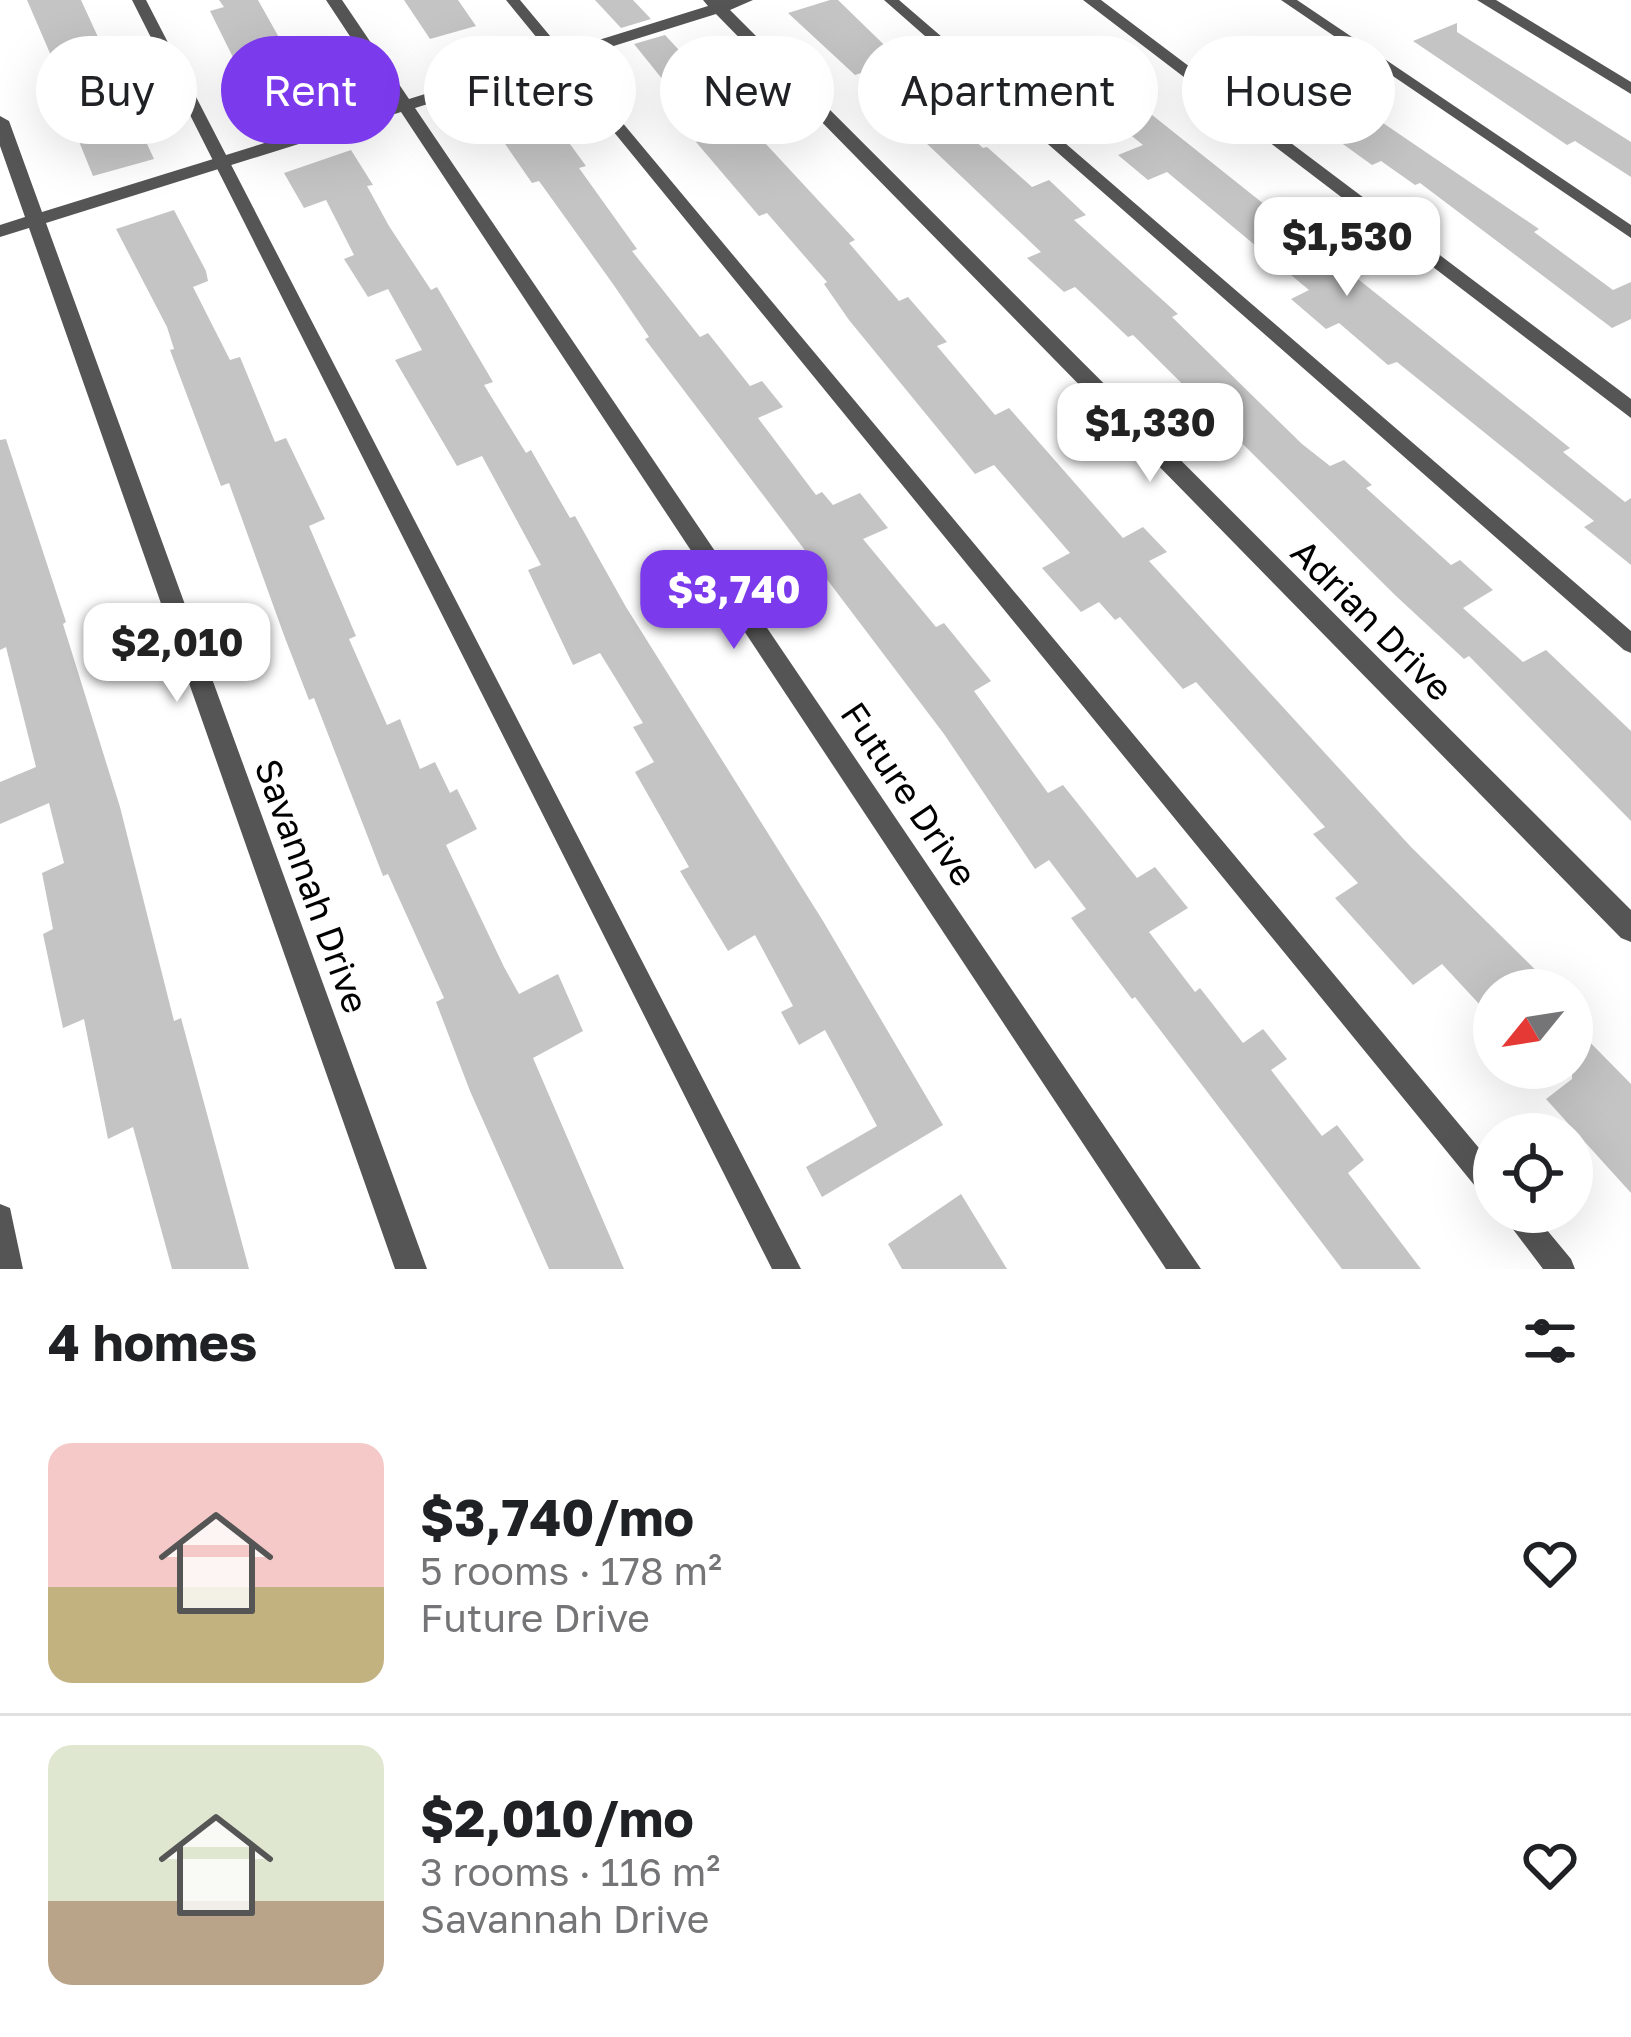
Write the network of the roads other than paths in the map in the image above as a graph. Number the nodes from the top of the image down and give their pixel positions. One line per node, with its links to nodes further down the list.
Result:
1 (140, 0): 17 (lane)
2 (334, 0): 14 (street, Future Drive)
3 (513, 0): 10 (lane)
4 (745, 0): 9 (street)
5 (891, 0): 22 (lane)
6 (1091, 0): 21 (street)
7 (1288, 0): 20 (lane)
8 (1485, 0): 12 (street)
9 (715, 4): 11 (street); 23 (street, Adrian Drive)
10 (543, 36)
11 (622, 36)
12 (1631, 89)
13 (424, 99): 14 (street)
14 (404, 105): 17 (street); 30 (street, Future Drive)
15 (0, 121): 18 (street, Savannah Drive)
16 (633, 144): 24 (lane)
17 (221, 162): 18 (street); 29 (lane)
18 (35, 220): 19 (street); 28 (street, Savannah Drive)
19 (0, 231)
20 (1631, 233)
21 (1631, 410)
22 (1631, 644)
23 (1631, 929)
24 (1473, 1162)
25 (0, 1218): 27 (lane)
26 (1531, 1233): 31 (lane)
27 (9, 1269)
28 (411, 1269)
29 (787, 1269)
30 (1185, 1269)
31 (1561, 1269)

